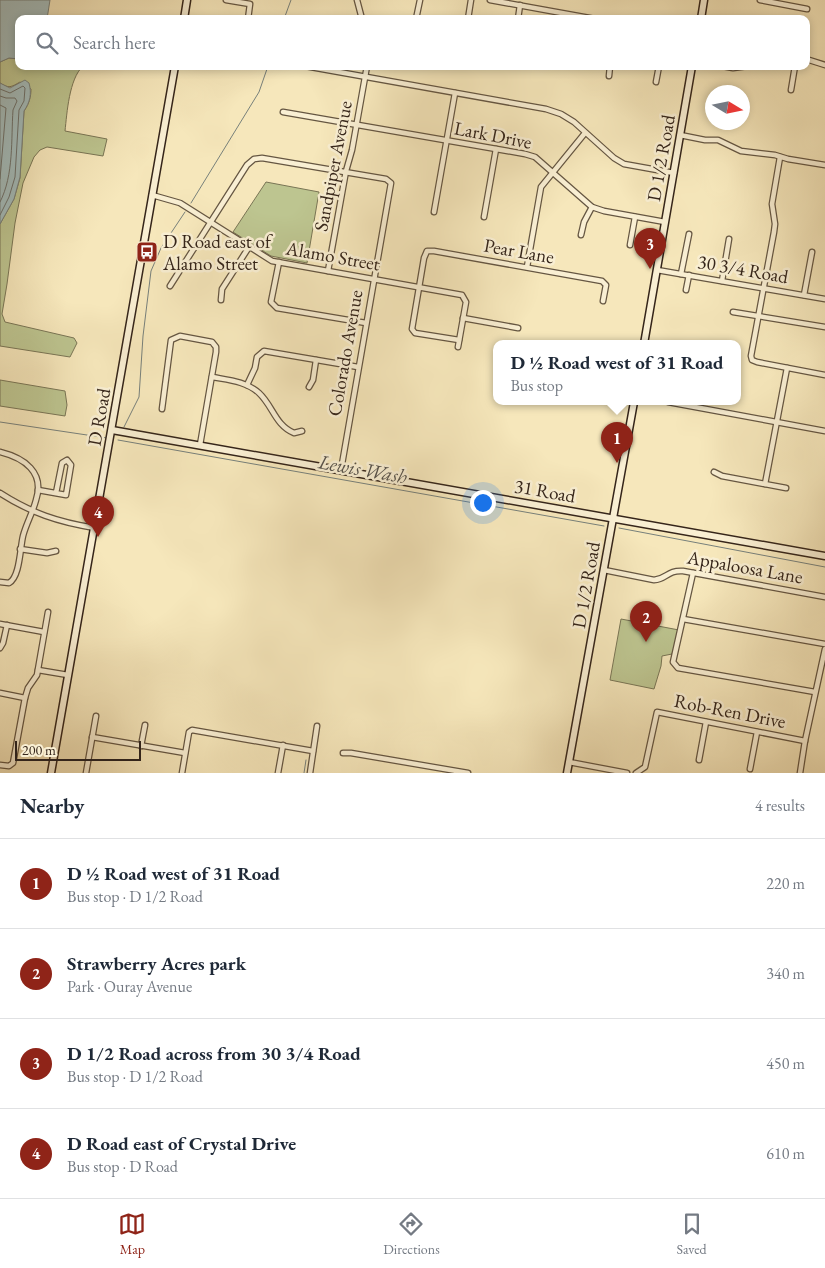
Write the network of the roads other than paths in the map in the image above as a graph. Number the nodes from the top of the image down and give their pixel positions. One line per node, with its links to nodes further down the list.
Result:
1 (187, 0): 11 (street)
2 (226, 0): 12 (street)
3 (357, 0): 13 (street)
4 (420, 0): 14 (street)
5 (471, 0): 15 (street)
6 (490, 0): 9 (street)
7 (704, 0): 18 (street)
8 (760, 0): 10 (street)
9 (520, 5): 16 (street); 17 (street)
10 (807, 8)
11 (185, 15)
12 (249, 15)
13 (361, 15)
14 (417, 15)
15 (469, 15)
16 (519, 15)
17 (563, 15)
18 (702, 15)
19 (810, 61): 20 (street)
20 (825, 65)
21 (174, 70): 44 (street, D Road)
22 (327, 70): 29 (street)
23 (366, 70): 29 (street, Sandpiper Avenue)
24 (610, 70): 28 (street)
25 (658, 70): 30 (street)
26 (691, 70): 36 (street, D 1/2 Road)
27 (794, 70): 31 (street)
28 (609, 76)
29 (365, 77): 32 (street); 34 (street, Sandpiper Avenue)
30 (656, 82)
31 (791, 90)
32 (455, 93): 35 (street); 37 (street)
33 (283, 112): 34 (street, Lark Drive)
34 (356, 125): 37 (street, Lark Drive); 41 (street, Sandpiper Avenue)
35 (585, 133): 42 (street); 43 (street)
36 (680, 135): 39 (street); 43 (street, D 1/2 Road)
37 (447, 141): 38 (street, Lark Drive); 46 (street)
38 (496, 149): 42 (street, Lark Drive); 47 (street)
39 (780, 157): 40 (street); 67 (street)
40 (824, 164)
41 (346, 172): 49 (street); 60 (street, Sandpiper Avenue); 63 (street, Colorado Avenue)
42 (552, 172): 45 (street, Lark Drive); 58 (street)
43 (674, 173): 50 (street, D 1/2 Road)
44 (152, 195): 49 (street, Alamo Street); 93 (street, D Road)
45 (592, 207): 48 (street, Lark Drive); 52 (street)
46 (434, 212)
47 (484, 217)
48 (635, 217): 50 (street, Lark Drive); 54 (street)
49 (211, 222): 55 (street, Alamo Street); 65 (street)
50 (665, 222): 59 (street, D 1/2 Road)
51 (689, 234): 61 (street)
52 (581, 235)
53 (729, 239): 64 (street)
54 (630, 245)
55 (248, 247): 57 (street, Alamo Street); 71 (street)
56 (812, 252): 69 (street)
57 (279, 262): 60 (street, Alamo Street); 76 (street)
58 (527, 267): 66 (street, Pear Lane); 72 (street, Pear Lane)
59 (657, 270): 61 (street, 30 3/4 Road); 80 (street, D 1/2 Road)
60 (328, 271): 63 (street, Alamo Street)
61 (681, 274): 62 (street, 30 3/4 Road)
62 (689, 275): 64 (street, 30 3/4 Road); 68 (street)
63 (373, 279): 66 (street, Alamo Street); 76 (street, Colorado Avenue)
64 (722, 281): 67 (street, 30 3/4 Road)
65 (170, 286)
66 (418, 287): 75 (street, Alamo Street); 79 (street)
67 (763, 288): 69 (street, 30 3/4 Road); 74 (street)
68 (686, 290)
69 (804, 295): 70 (street, 30 3/4 Road)
70 (825, 299)
71 (221, 300)
72 (603, 302)
73 (734, 312): 74 (street)
74 (758, 316): 77 (street); 84 (street)
75 (463, 318): 78 (street); 79 (street)
76 (366, 323): 83 (street, Colorado Avenue)
77 (825, 327)
78 (518, 328)
79 (459, 340): 81 (street)
80 (645, 340)
81 (458, 347)
82 (316, 360): 83 (street); 87 (street); 88 (street)
83 (358, 367): 98 (street, Colorado Avenue)
84 (787, 368): 85 (street); 92 (street)
85 (825, 374)
86 (212, 377): 87 (street); 91 (street); 96 (street)
87 (247, 385): 94 (street)
88 (309, 387)
89 (633, 405): 106 (street, D 1/2 Road)
90 (684, 405): 92 (street)
91 (162, 410)
92 (777, 422): 95 (street); 100 (street)
93 (112, 430): 96 (street, 31 Road); 107 (street, D Road)
94 (302, 431)
95 (825, 431)
96 (200, 445): 98 (street, 31 Road)
97 (0, 452): 102 (street)
98 (341, 470): 106 (street, 31 Road)
99 (714, 472): 100 (street)
100 (765, 484): 101 (street)
101 (786, 488)
102 (38, 490): 103 (street); 105 (street)
103 (56, 493): 103 (street)
104 (0, 494): 105 (street)
105 (32, 512): 107 (street); 108 (street)
106 (613, 519): 110 (street, 31 Road); 111 (street, D 1/2 Road)
107 (94, 528): 124 (street, D Road)
108 (20, 549): 109 (street); 113 (street)
109 (56, 551)
110 (825, 556)
111 (604, 570): 112 (street, Appaloosa Lane); 141 (street, D 1/2 Road)
112 (693, 573): 114 (street, Appaloosa Lane); 116 (street)
113 (0, 582)
114 (825, 597)
115 (48, 612): 119 (street)
116 (683, 619): 120 (street); 125 (street)
117 (0, 624): 118 (street)
118 (6, 625): 119 (street); 121 (street)
119 (44, 632): 123 (street)
120 (825, 644)
121 (0, 648)
122 (825, 649): 125 (street)
123 (38, 670): 124 (street); 127 (street)
124 (68, 675): 145 (street, D Road)
125 (815, 692): 134 (street)
126 (0, 693): 127 (street)
127 (25, 698): 142 (street)
128 (96, 716): 133 (street)
129 (706, 722): 132 (street, Rob-Ren Drive); 140 (street); 153 (street, Rob-Ren Drive)
130 (145, 725): 136 (street)
131 (317, 726): 137 (street)
132 (757, 732): 134 (street, Rob-Ren Drive); 144 (street)
133 (92, 737): 136 (street); 146 (street)
134 (805, 741): 154 (street)
135 (283, 745): 137 (street); 138 (street); 148 (street)
136 (141, 746): 138 (street)
137 (314, 751): 149 (street)
138 (185, 753): 147 (street)
139 (343, 753): 143 (street)
140 (699, 760)
141 (569, 762): 151 (street, D 1/2 Road); 152 (street)
142 (0, 765)
143 (436, 770): 150 (street)
144 (750, 770)
145 (50, 773)
146 (86, 773)
147 (182, 773)
148 (278, 773)
149 (310, 773)
150 (468, 773)
151 (567, 773)
152 (628, 773)
153 (636, 773)
154 (800, 773)

